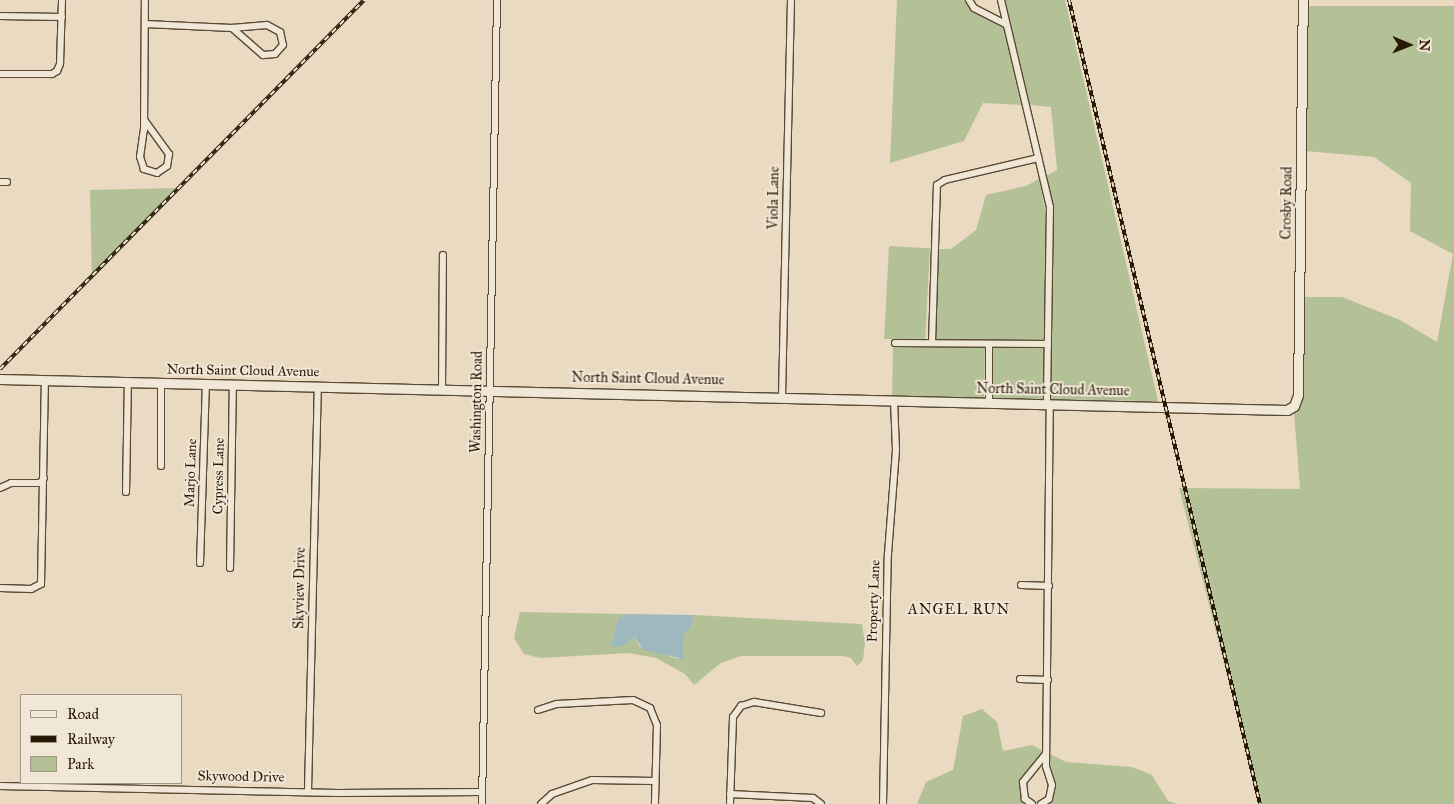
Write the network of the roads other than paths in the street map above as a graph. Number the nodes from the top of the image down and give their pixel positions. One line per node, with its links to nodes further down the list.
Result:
1 (62, 0): 9 (street)
2 (145, 0): 10 (street)
3 (497, 0): 29 (street, Washington Road)
4 (791, 0): 30 (street, Viola Lane)
5 (968, 0): 11 (street)
6 (1001, 0): 11 (street)
7 (1303, 0): 34 (street, Crosby Road)
8 (0, 16): 9 (street)
9 (62, 17): 13 (street)
10 (145, 24): 12 (street); 14 (street)
11 (1006, 24): 15 (street)
12 (232, 28): 12 (street)
13 (0, 74)
14 (144, 121): 14 (street)
15 (1038, 158): 18 (street); 20 (street)
16 (443, 255): 28 (street)
17 (895, 343): 18 (street)
18 (932, 343): 19 (street)
19 (989, 344): 20 (street); 32 (street)
20 (1048, 344): 33 (street)
21 (0, 379): 22 (street, North Saint Cloud Avenue)
22 (45, 380): 23 (street, North Saint Cloud Avenue); 36 (street)
23 (128, 381): 24 (street, North Saint Cloud Avenue); 38 (street)
24 (161, 383): 25 (street, North Saint Cloud Avenue); 35 (street)
25 (206, 383): 26 (street, North Saint Cloud Avenue); 39 (street, Marjo Lane)
26 (233, 384): 27 (street, North Saint Cloud Avenue); 40 (street, Cypress Lane)
27 (318, 386): 28 (street, North Saint Cloud Avenue); 51 (street, Skyview Drive)
28 (442, 389): 29 (street, North Saint Cloud Avenue)
29 (490, 390): 30 (street, North Saint Cloud Avenue); 52 (street, Washington Road)
30 (782, 396): 31 (street, North Saint Cloud Avenue)
31 (894, 400): 32 (street, North Saint Cloud Avenue); 59 (street, Property Lane)
32 (989, 402): 33 (street, North Saint Cloud Avenue)
33 (1049, 404): 34 (street, North Saint Cloud Avenue); 42 (street)
34 (1294, 406)
35 (160, 466)
36 (44, 478): 37 (street); 43 (street)
37 (0, 488)
38 (126, 492)
39 (200, 564)
40 (230, 568)
41 (1021, 585): 42 (street)
42 (1049, 586): 45 (street)
43 (0, 588)
44 (1020, 679): 45 (street)
45 (1048, 680): 48 (street)
46 (538, 710): 49 (street)
47 (822, 713): 53 (street)
48 (1046, 754): 60 (street); 61 (street)
49 (654, 781): 55 (street); 56 (street)
50 (0, 786): 51 (street, Skywood Drive)
51 (308, 790): 52 (street, Skywood Drive)
52 (481, 792): 54 (street, Washington Road)
53 (730, 794): 57 (street); 58 (street)
54 (482, 804)
55 (541, 804)
56 (655, 804)
57 (730, 804)
58 (822, 804)
59 (883, 804)
60 (1032, 804)
61 (1041, 804)

